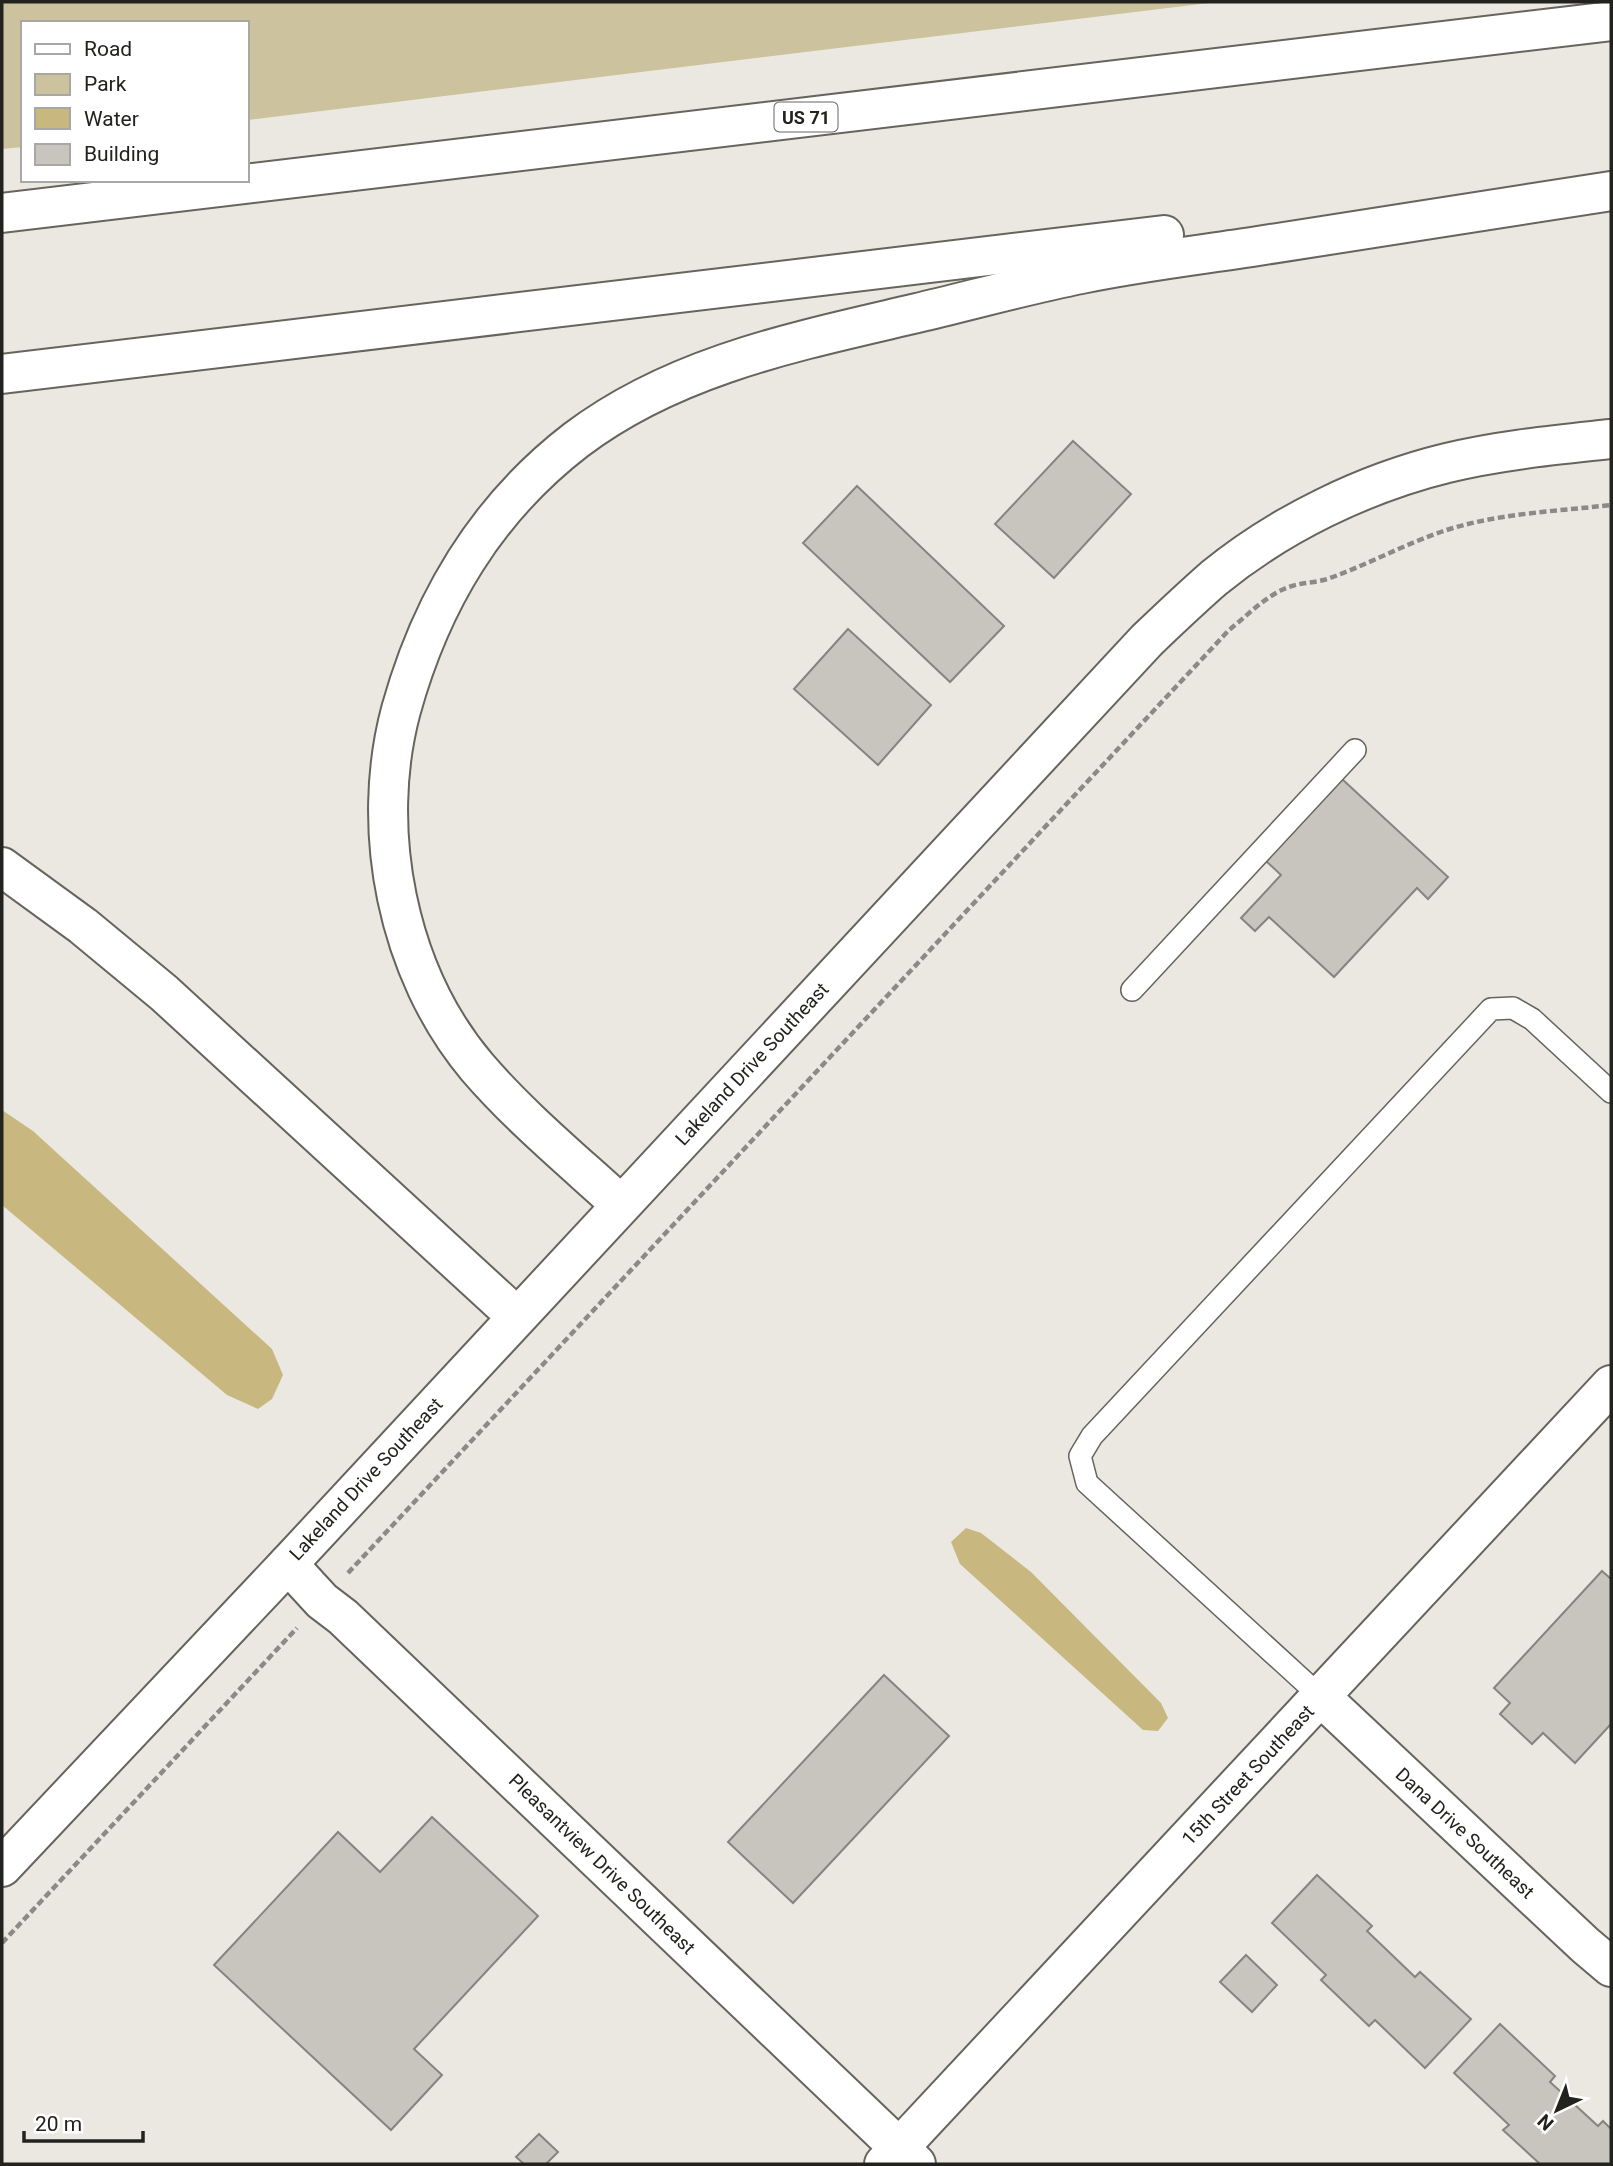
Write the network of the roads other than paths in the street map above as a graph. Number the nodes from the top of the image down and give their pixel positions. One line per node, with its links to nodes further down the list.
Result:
1 (1611, 20): 4 (main road, US 71)
2 (1611, 182): 5 (main road)
3 (1611, 191): 11 (main road)
4 (2, 213)
5 (2, 374)
6 (1611, 439): 11 (main road, Lakeland Drive Southeast)
7 (1355, 750): 9 (lane)
8 (2, 867): 12 (main road)
9 (1132, 990)
10 (1611, 1092): 15 (lane)
11 (620, 1205): 12 (main road, Lakeland Drive Southeast)
12 (516, 1316): 14 (main road, Lakeland Drive Southeast)
13 (1611, 1385): 15 (main road, 15th Street Southeast)
14 (288, 1564): 16 (main road, Lakeland Drive Southeast); 18 (main road, Pleasantview Drive Southeast)
15 (1321, 1697): 17 (main road, Dana Drive Southeast); 18 (main road, 15th Street Southeast)
16 (2, 1867)
17 (1611, 1967)
18 (900, 2159)

